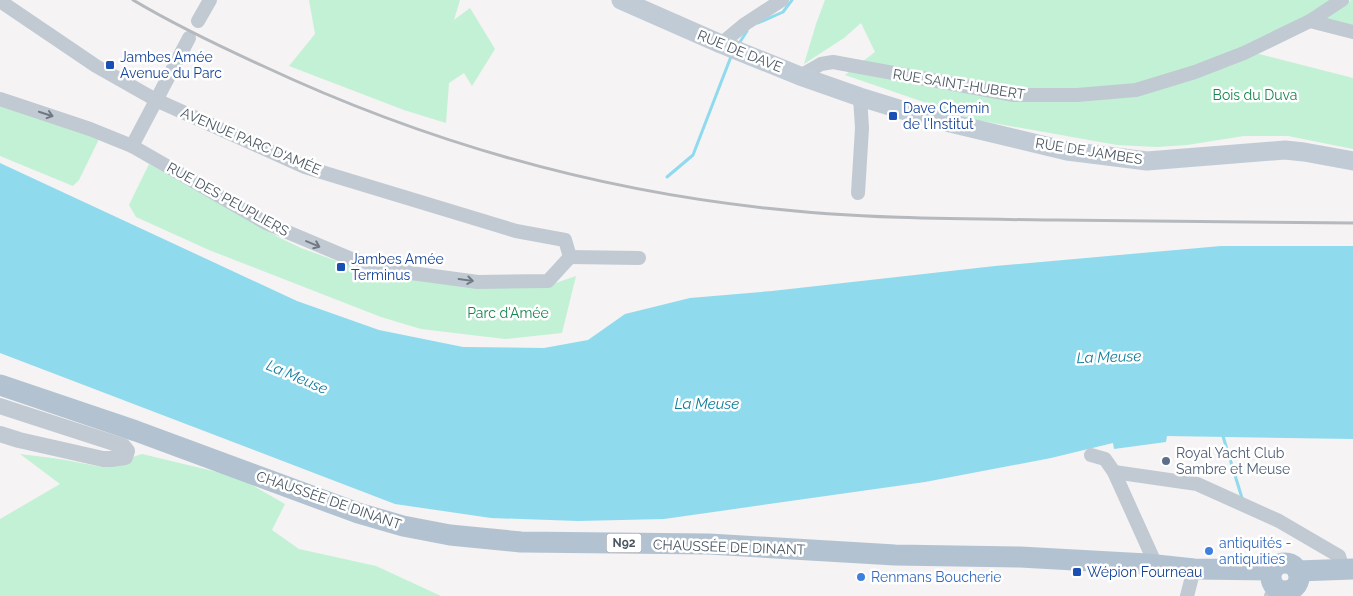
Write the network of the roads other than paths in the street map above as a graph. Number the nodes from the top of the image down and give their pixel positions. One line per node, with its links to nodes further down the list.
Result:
1 (210, 0): 7 (street)
2 (621, 0): 10 (main road, RUE DE DAVE)
3 (782, 0): 10 (street)
4 (1342, 0): 6 (street, RUE SAINT-HUBERT)
5 (0, 1): 14 (street, AVENUE PARC D'AMÉE)
6 (1310, 20): 8 (street); 11 (street, RUE SAINT-HUBERT)
7 (198, 21)
8 (1353, 32)
9 (189, 38): 14 (street)
10 (721, 44): 11 (main road, RUE DE DAVE)
11 (800, 76): 12 (main road, RUE DE DAVE)
12 (860, 97): 16 (main road, RUE DE JAMBES); 17 (street)
13 (0, 99): 15 (street, RUE DES PEUPLIERS, one-way to 15)
14 (156, 100): 15 (street); 18 (street, AVENUE PARC D'AMÉE)
15 (132, 146): 18 (street, RUE DES PEUPLIERS, one-way to 18)
16 (1353, 161)
17 (858, 193)
18 (570, 257): 19 (street)
19 (639, 258)
20 (0, 385): 25 (main road, CHAUSSÉE DE DINANT / N92)
21 (0, 406): 22 (street)
22 (0, 434)
23 (1091, 455): 24 (street)
24 (1114, 472): 25 (street); 27 (street)
25 (1156, 565): 26 (main road, CHAUSSÉE DE DINANT / N92)
26 (1194, 569): 28 (main road, CHAUSSÉE DE DINANT / N92); 29 (street)
27 (1348, 570): 28 (main road, N92)
28 (1280, 588)
29 (1187, 596)

